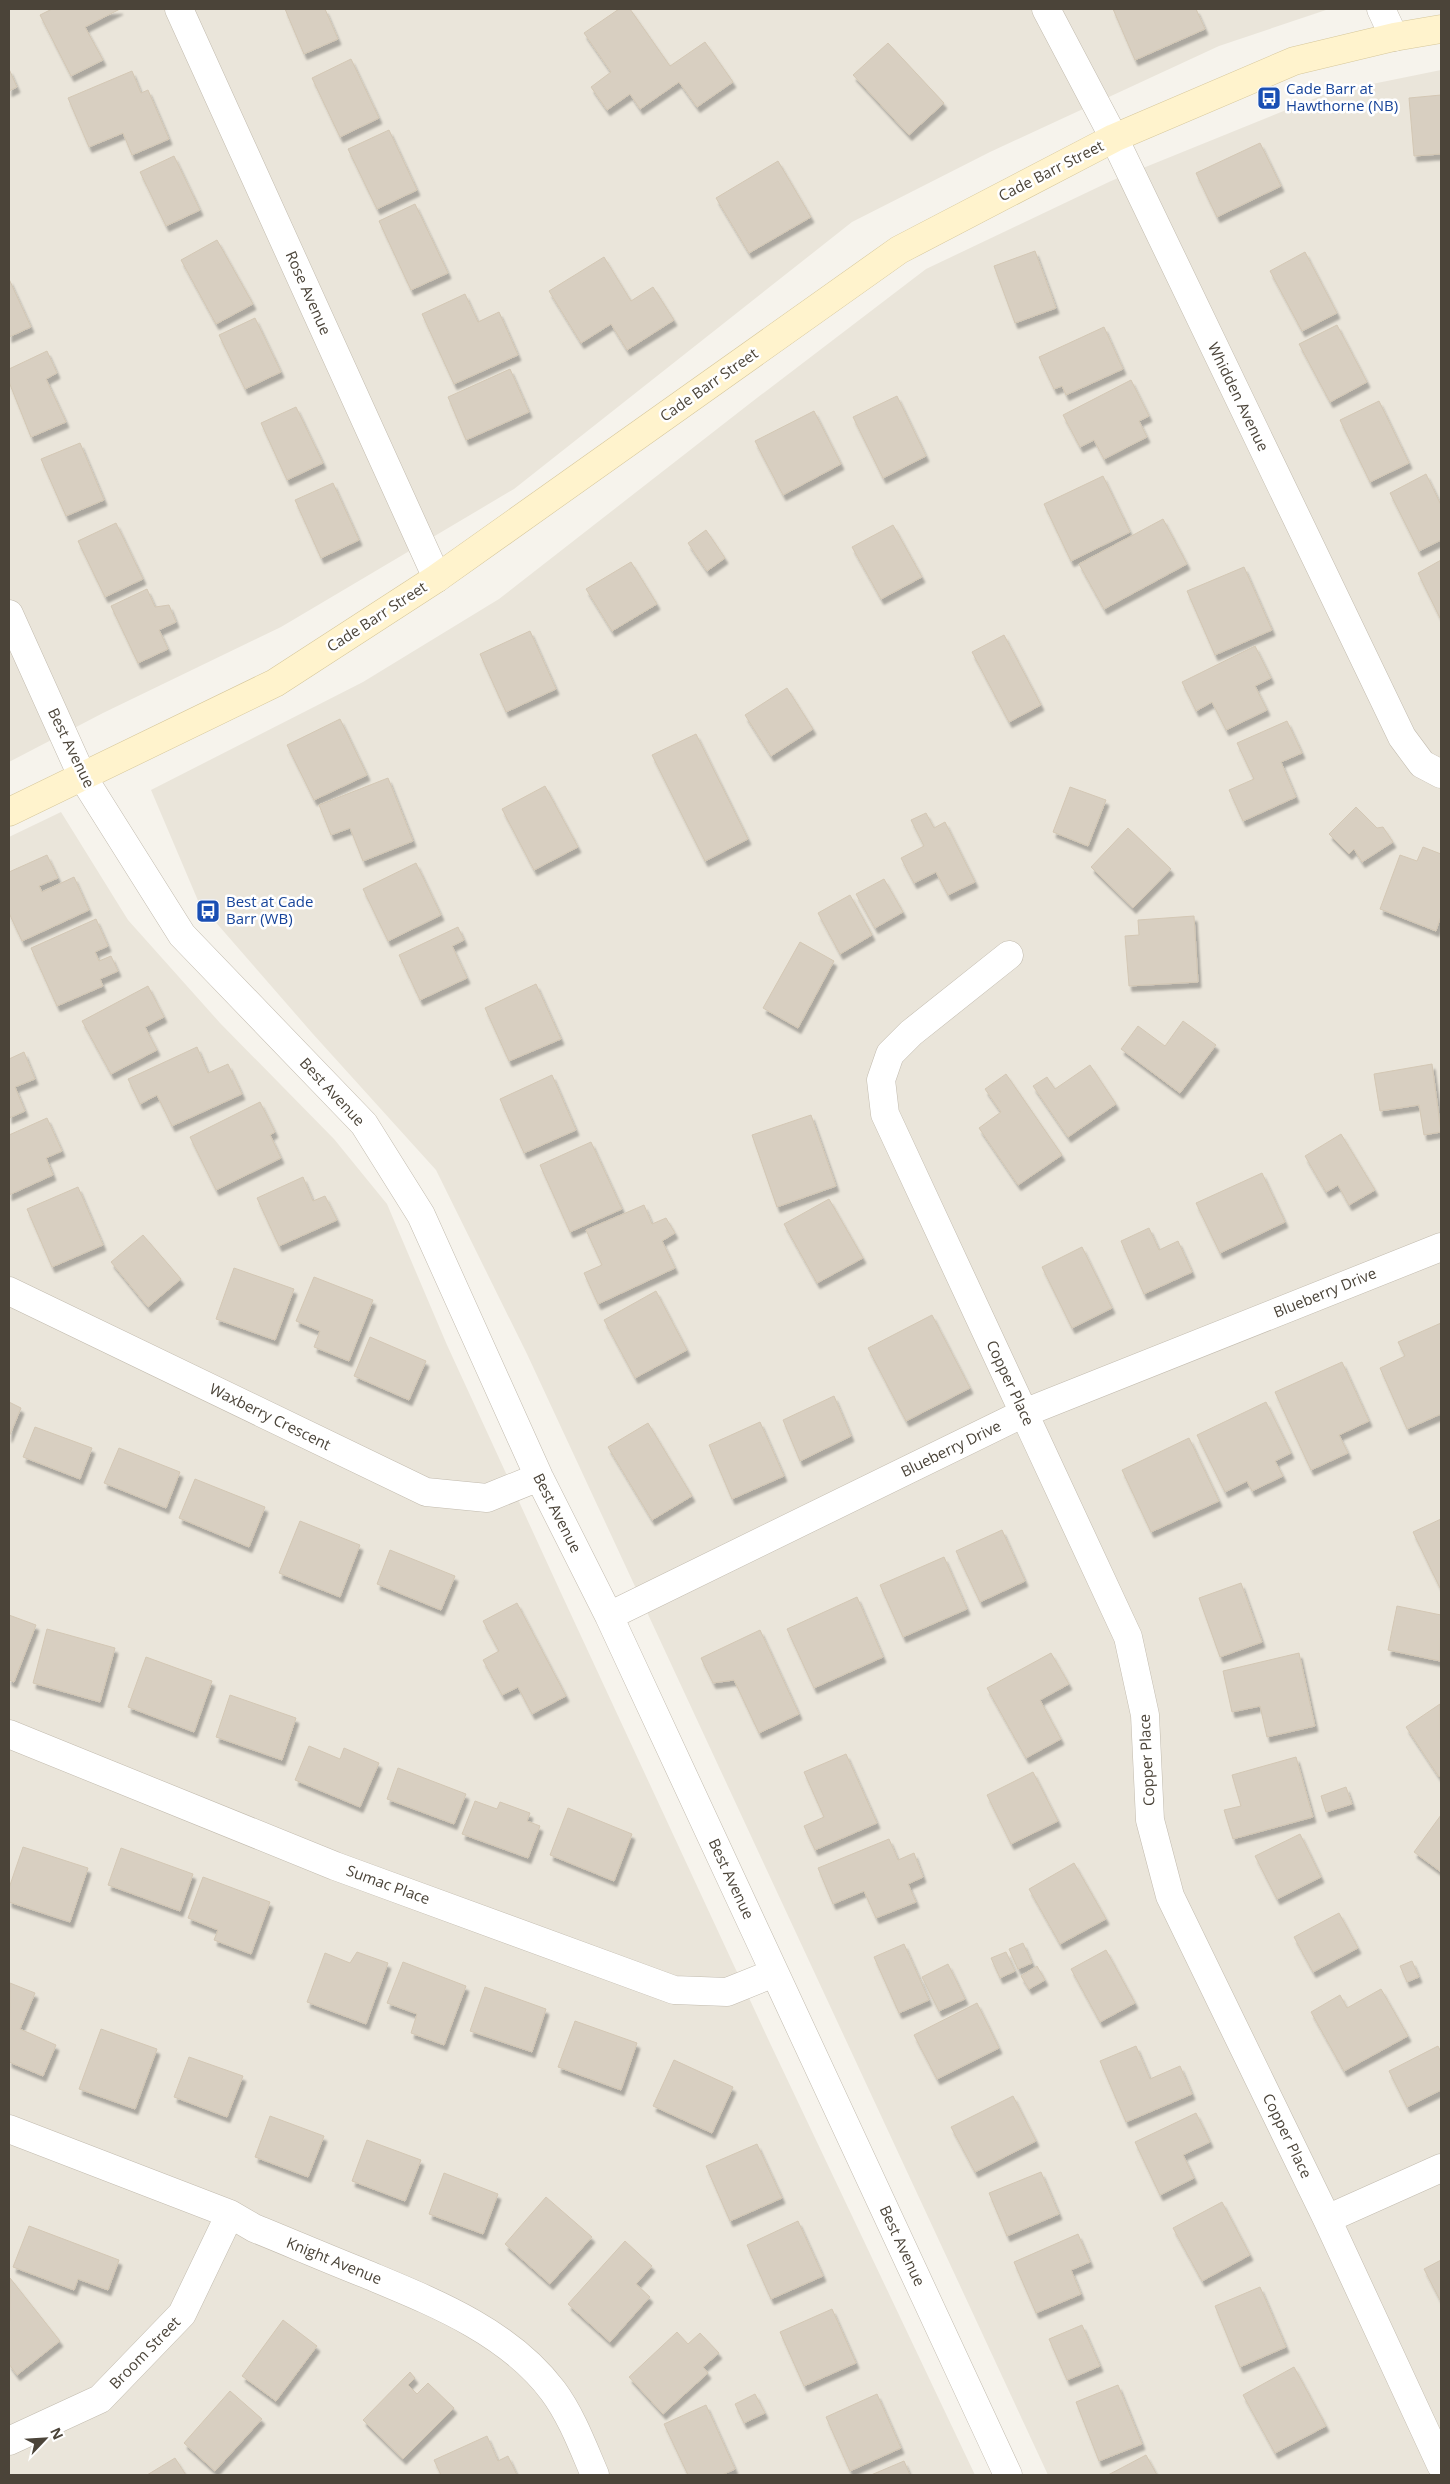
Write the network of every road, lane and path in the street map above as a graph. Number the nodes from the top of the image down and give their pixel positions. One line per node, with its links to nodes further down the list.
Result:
1 (179, 9): 7 (street, Rose Avenue)
2 (1046, 9): 6 (street, Whidden Avenue)
3 (1381, 9): 5 (street)
4 (1441, 29): 5 (street, Cade Barr Street)
5 (1394, 37): 6 (street, Cade Barr Street)
6 (1114, 138): 7 (street, Cade Barr Street); 9 (street, Whidden Avenue)
7 (437, 578): 10 (street, Cade Barr Street)
8 (9, 614): 10 (street, Best Avenue)
9 (1441, 774)
10 (82, 776): 11 (street, Cade Barr Street); 16 (street, Best Avenue)
11 (9, 812)
12 (1009, 955): 15 (street, Copper Place)
13 (1441, 1246): 15 (street, Blueberry Drive)
14 (9, 1291): 16 (street, Waxberry Crescent)
15 (1024, 1413): 17 (street, Blueberry Drive); 23 (street, Copper Place)
16 (539, 1477): 17 (street, Best Avenue)
17 (609, 1616): 19 (street, Best Avenue)
18 (9, 1734): 19 (street, Sumac Place)
19 (774, 1973): 27 (street, Best Avenue)
20 (9, 2129): 22 (street, Knight Avenue)
21 (1441, 2168): 23 (street)
22 (230, 2214): 24 (street, Broom Street); 26 (street, Knight Avenue)
23 (1328, 2219): 25 (street, Copper Place)
24 (9, 2441)
25 (1441, 2465)
26 (595, 2475)
27 (1008, 2475)

